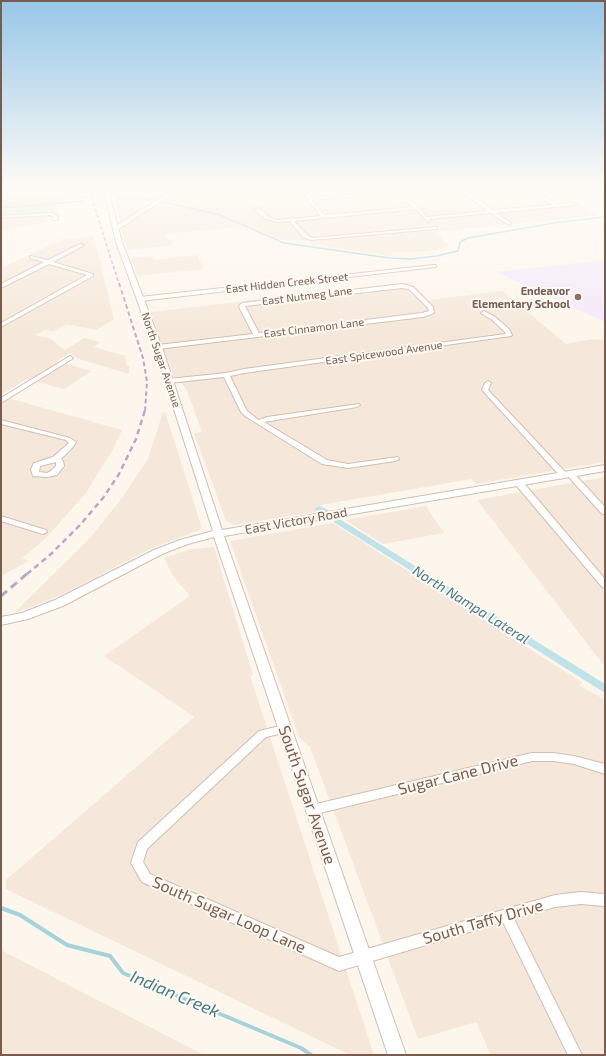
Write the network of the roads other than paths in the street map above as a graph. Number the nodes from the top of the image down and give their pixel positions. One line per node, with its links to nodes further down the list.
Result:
1 (117, 235): 10 (street, North Sugar Avenue)
2 (304, 235): 3 (street)
3 (358, 235)
4 (82, 245): 6 (street)
5 (32, 257): 6 (street)
6 (49, 262): 8 (street); 12 (street)
7 (434, 266): 10 (street, East Hidden Creek Street)
8 (1, 286)
9 (405, 286): 13 (street, East Nutmeg Lane); 13 (street, East Cinnamon Lane)
10 (140, 299): 14 (street, North Sugar Avenue)
11 (484, 313): 16 (street, East Spicewood Avenue)
12 (1, 325)
13 (257, 335): 14 (street, East Cinnamon Lane)
14 (158, 347): 17 (street, North Sugar Avenue)
15 (70, 358): 19 (street)
16 (226, 375): 17 (street, East Spicewood Avenue); 22 (street)
17 (170, 383): 31 (street, North Sugar Avenue)
18 (488, 383): 26 (street)
19 (1, 401)
20 (357, 405): 22 (street)
21 (1, 422): 23 (street)
22 (259, 422): 24 (street)
23 (56, 459)
24 (395, 459)
25 (605, 468): 26 (street, East Victory Road)
26 (567, 475): 27 (street, East Victory Road); 28 (street)
27 (518, 483): 31 (street, East Victory Road); 32 (street)
28 (605, 512)
29 (1, 518): 30 (street)
30 (43, 532)
31 (218, 534): 33 (street, East Victory Road); 34 (street, South Sugar Avenue)
32 (605, 585)
33 (1, 621)
34 (284, 729): 36 (street, South Sugar Avenue); 39 (street, South Sugar Loop Lane)
35 (605, 769): 36 (street, Sugar Cane Drive)
36 (312, 810): 39 (street, South Sugar Avenue)
37 (605, 900): 38 (street, South Taffy Drive)
38 (506, 916): 39 (street, South Taffy Drive); 41 (street)
39 (363, 957): 40 (street, South Sugar Avenue)
40 (397, 1055)
41 (575, 1055)

